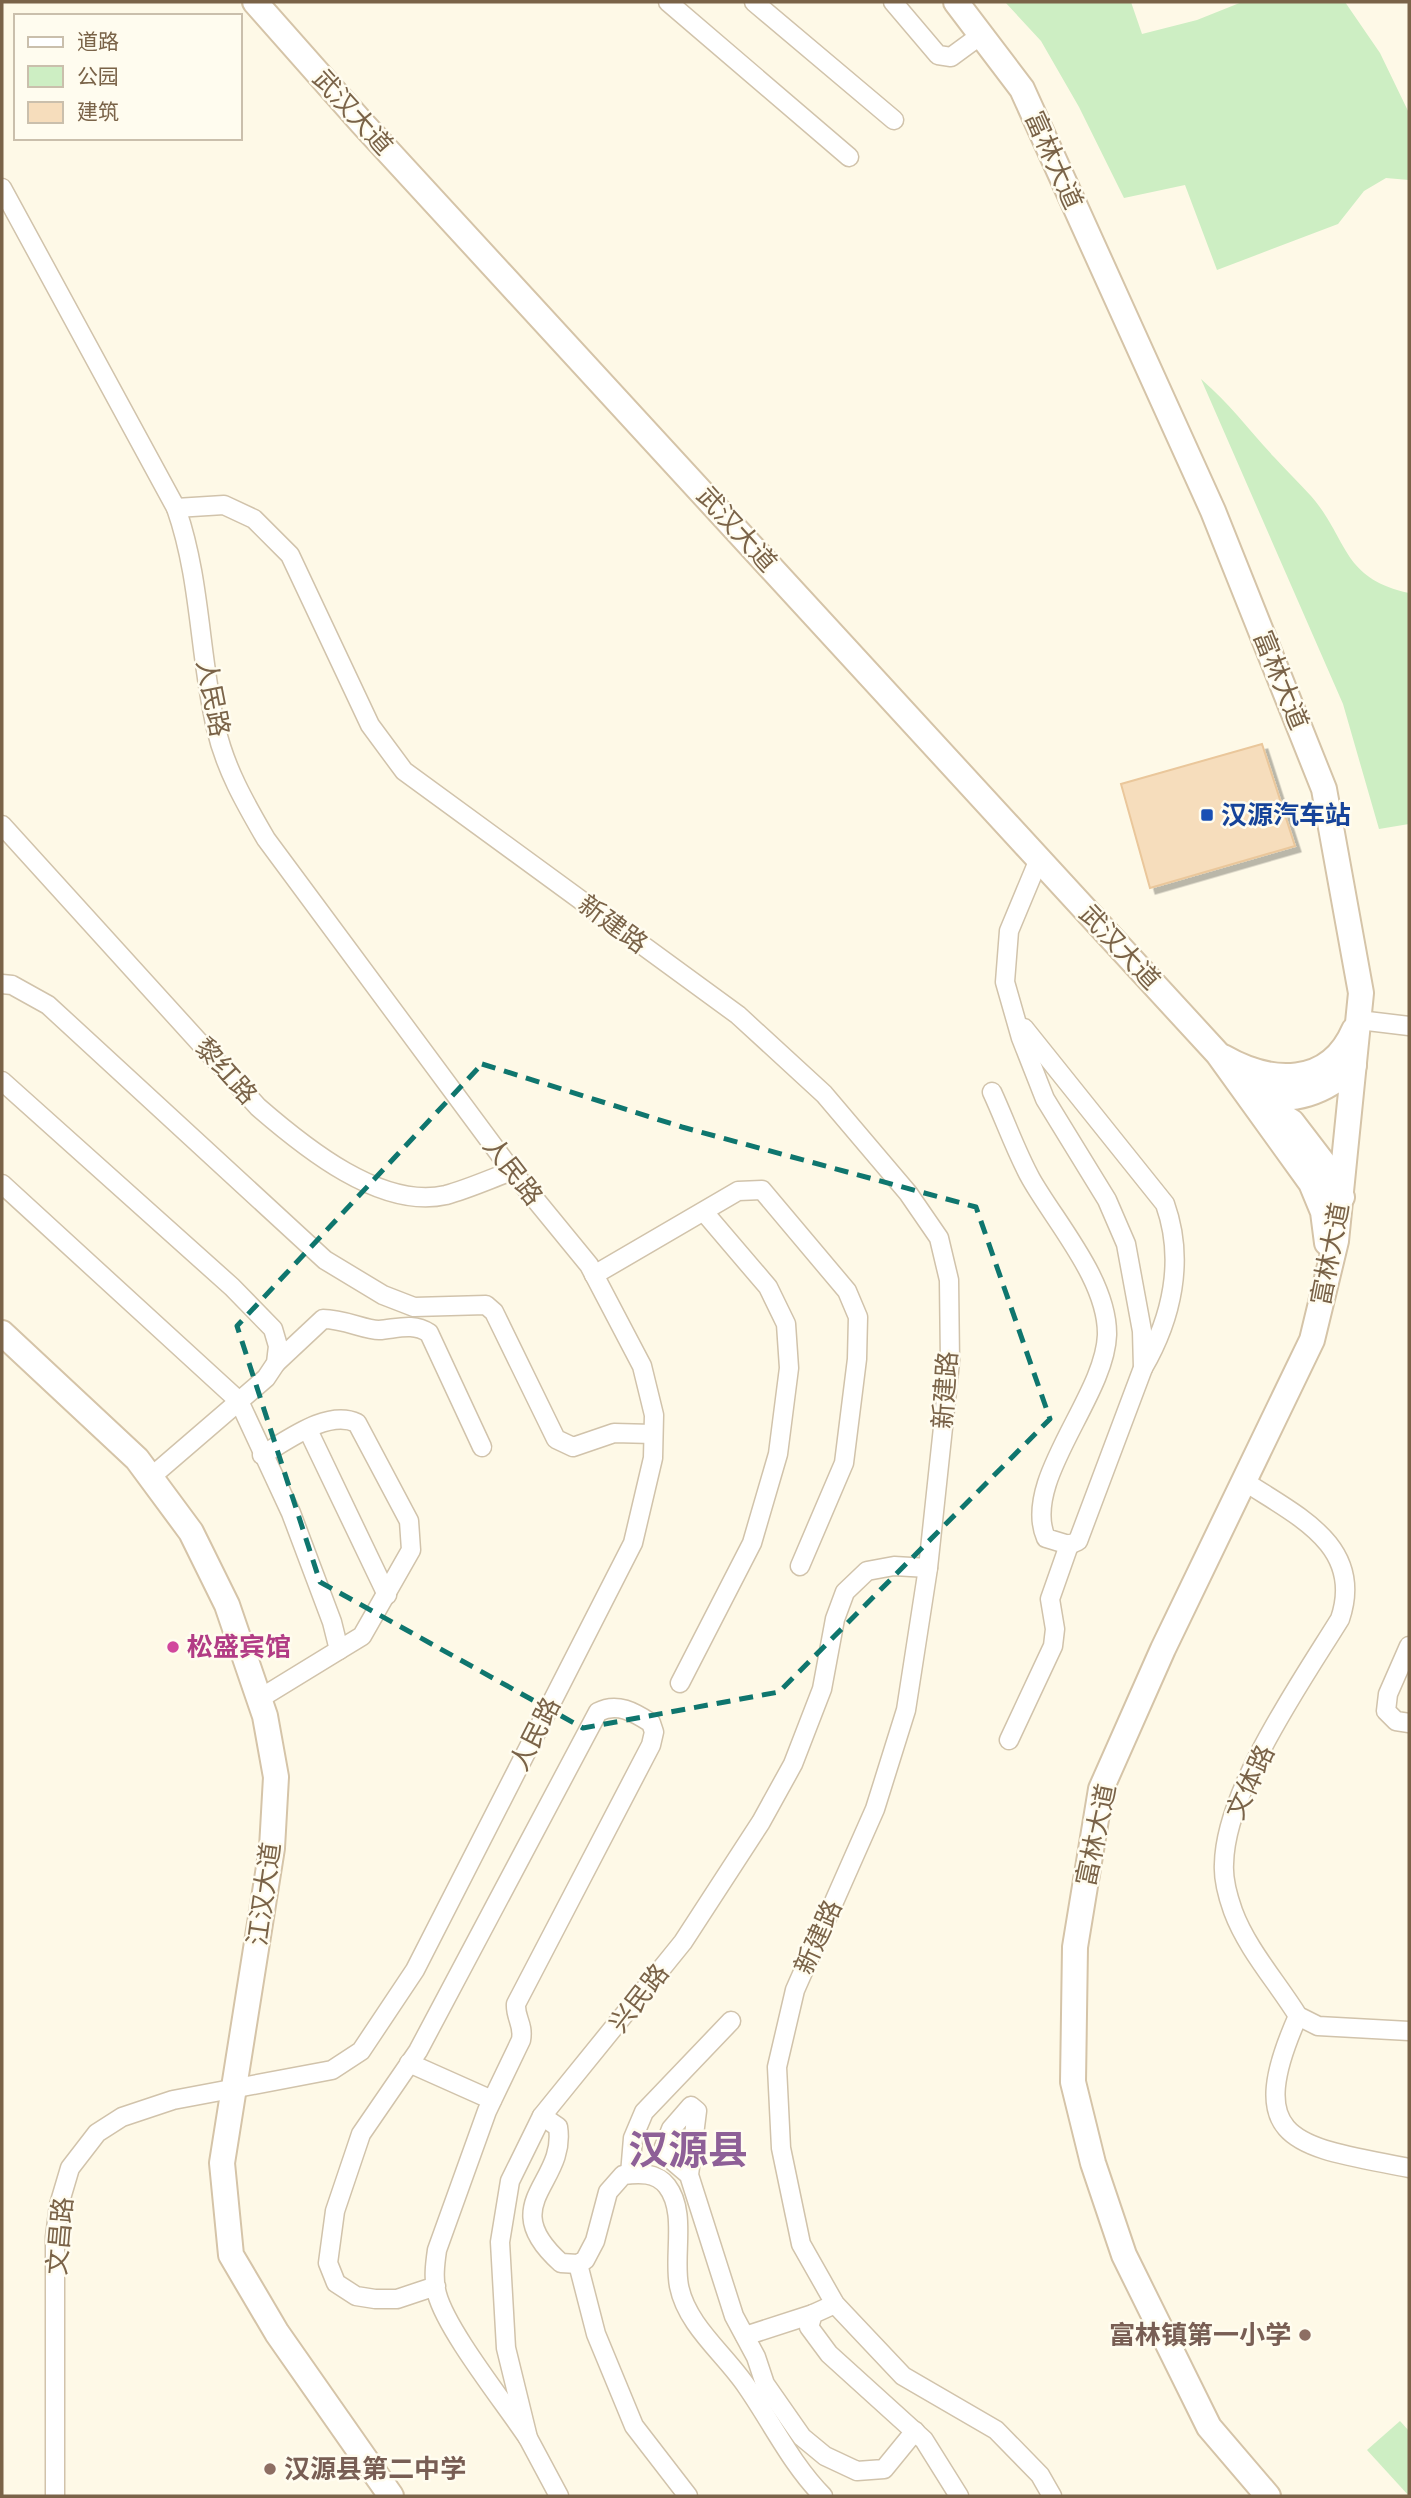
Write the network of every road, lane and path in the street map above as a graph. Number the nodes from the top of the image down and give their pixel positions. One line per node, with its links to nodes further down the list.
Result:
1 (255, 2): 12 (main road, 武汉大道)
2 (668, 2): 8 (street)
3 (754, 2): 7 (street)
4 (893, 2): 6 (street)
5 (956, 2): 6 (main road, 富林大道)
6 (981, 35): 15 (main road, 富林大道)
7 (894, 120)
8 (849, 157)
9 (2, 188): 10 (street, 人民路)
10 (176, 508): 21 (street, 人民路); 39 (street, 新建路)
11 (2, 825): 21 (street, 黎红路)
12 (1039, 859): 14 (street); 17 (main road, 武汉大道)
13 (2, 984): 32 (street)
14 (1015, 1017): 29 (street); 29 (street)
15 (1359, 1020): 16 (street); 17 (main road); 18 (main road, 富林大道)
16 (1409, 1026)
17 (1219, 1055): 18 (main road); 23 (main road); 26 (main road)
18 (1354, 1065): 23 (main road, 富林大道)
19 (2, 1081): 28 (street)
20 (992, 1092): 37 (street)
21 (512, 1171): 25 (street, 人民路)
22 (2, 1184): 30 (street)
23 (1342, 1197): 26 (main road, 富林大道)
24 (704, 1212): 25 (street); 38 (street); 43 (street)
25 (594, 1275): 32 (street, 人民路)
26 (1326, 1280): 36 (main road, 富林大道)
27 (2, 1333): 35 (main road, 江汉大道)
28 (276, 1363): 30 (street); 33 (street)
29 (1143, 1368): 37 (street)
30 (239, 1401): 34 (street); 35 (street)
31 (308, 1430): 34 (street); 40 (street); 40 (street)
32 (653, 1434): 51 (street, 人民路)
33 (482, 1447)
34 (262, 1455): 42 (street)
35 (151, 1477): 44 (main road, 江汉大道)
36 (1244, 1481): 47 (street, 文体路); 71 (main road, 富林大道)
37 (1069, 1545): 46 (street)
38 (800, 1566)
39 (928, 1568): 53 (street, 兴民路); 59 (street, 新建路)
40 (387, 1595): 42 (street)
41 (1409, 1646): 45 (street)
42 (339, 1650): 44 (street)
43 (680, 1683)
44 (259, 1699): 51 (main road, 江汉大道)
45 (1409, 1723)
46 (1009, 1740)
47 (1298, 2016): 49 (street); 54 (street)
48 (732, 2021): 55 (street)
49 (1409, 2031)
50 (409, 2063): 52 (street); 52 (street); 58 (street)
51 (235, 2086): 64 (street, 文昌路); 65 (main road, 江汉大道)
52 (492, 2100): 58 (street)
53 (542, 2116): 57 (street); 63 (street, 兴民路)
54 (1409, 2168)
55 (630, 2174): 57 (street); 68 (street)
56 (690, 2175): 61 (street)
57 (578, 2264): 67 (street)
58 (436, 2286): 63 (street)
59 (835, 2304): 60 (street); 70 (street, 新建路)
60 (813, 2314): 61 (street); 62 (street)
61 (746, 2336): 62 (street)
62 (915, 2431): 69 (street)
63 (528, 2438): 66 (street, 兴民路)
64 (55, 2496)
65 (391, 2496)
66 (559, 2496)
67 (688, 2496)
68 (823, 2496)
69 (960, 2496)
70 (1052, 2496)
71 (1268, 2496)

